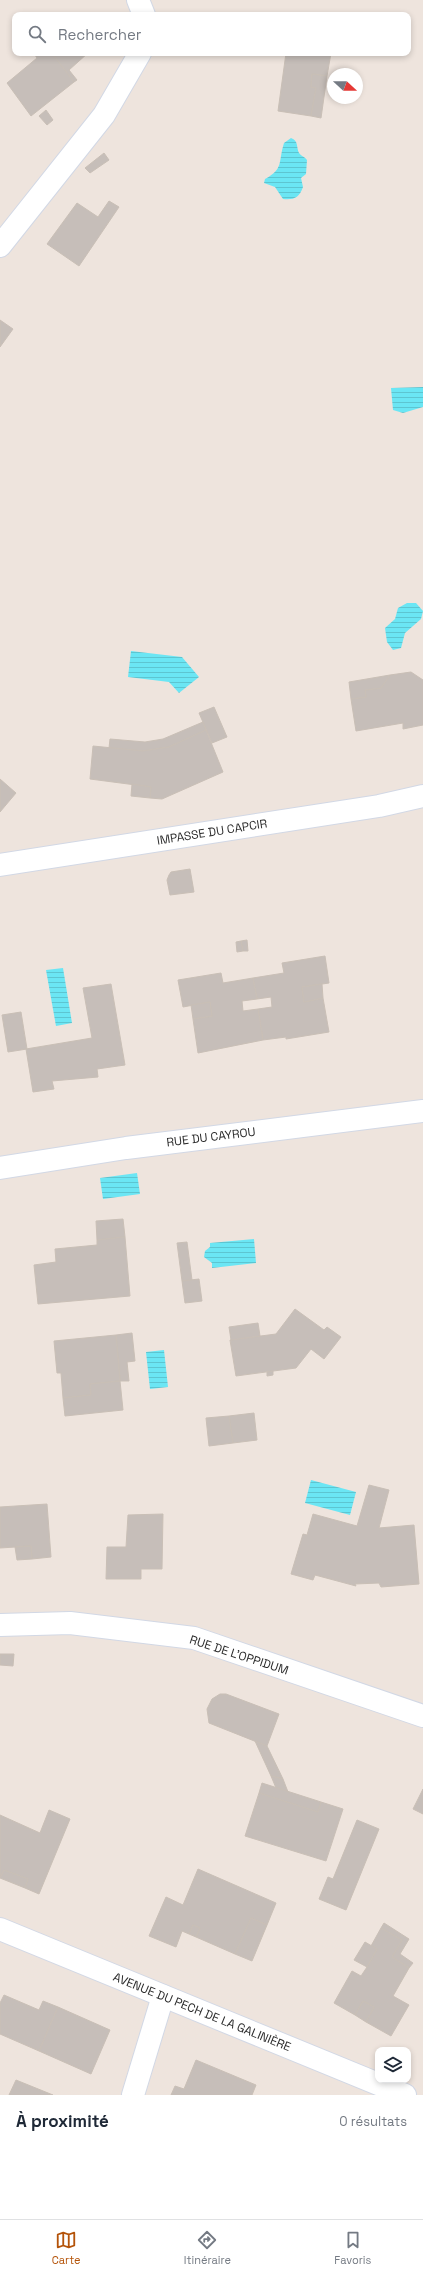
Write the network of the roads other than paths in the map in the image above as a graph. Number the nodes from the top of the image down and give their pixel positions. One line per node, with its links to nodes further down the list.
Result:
1 (138, 0): 2 (street)
2 (143, 12)
3 (138, 56): 4 (street)
4 (0, 246)
5 (423, 796): 6 (street, IMPASSE DU CAPCIR)
6 (0, 865)
7 (423, 1111): 8 (street, RUE DU CAYROU)
8 (0, 1168)
9 (0, 1625): 10 (street, RUE DE L'OPPIDUM)
10 (423, 1716)
11 (0, 1929): 12 (street, AVENUE DU PECH DE LA GALINIÈRE)
12 (163, 1996): 13 (street, AVENUE DU PECH DE LA GALINIÈRE); 14 (street)
13 (400, 2094)
14 (133, 2095)

